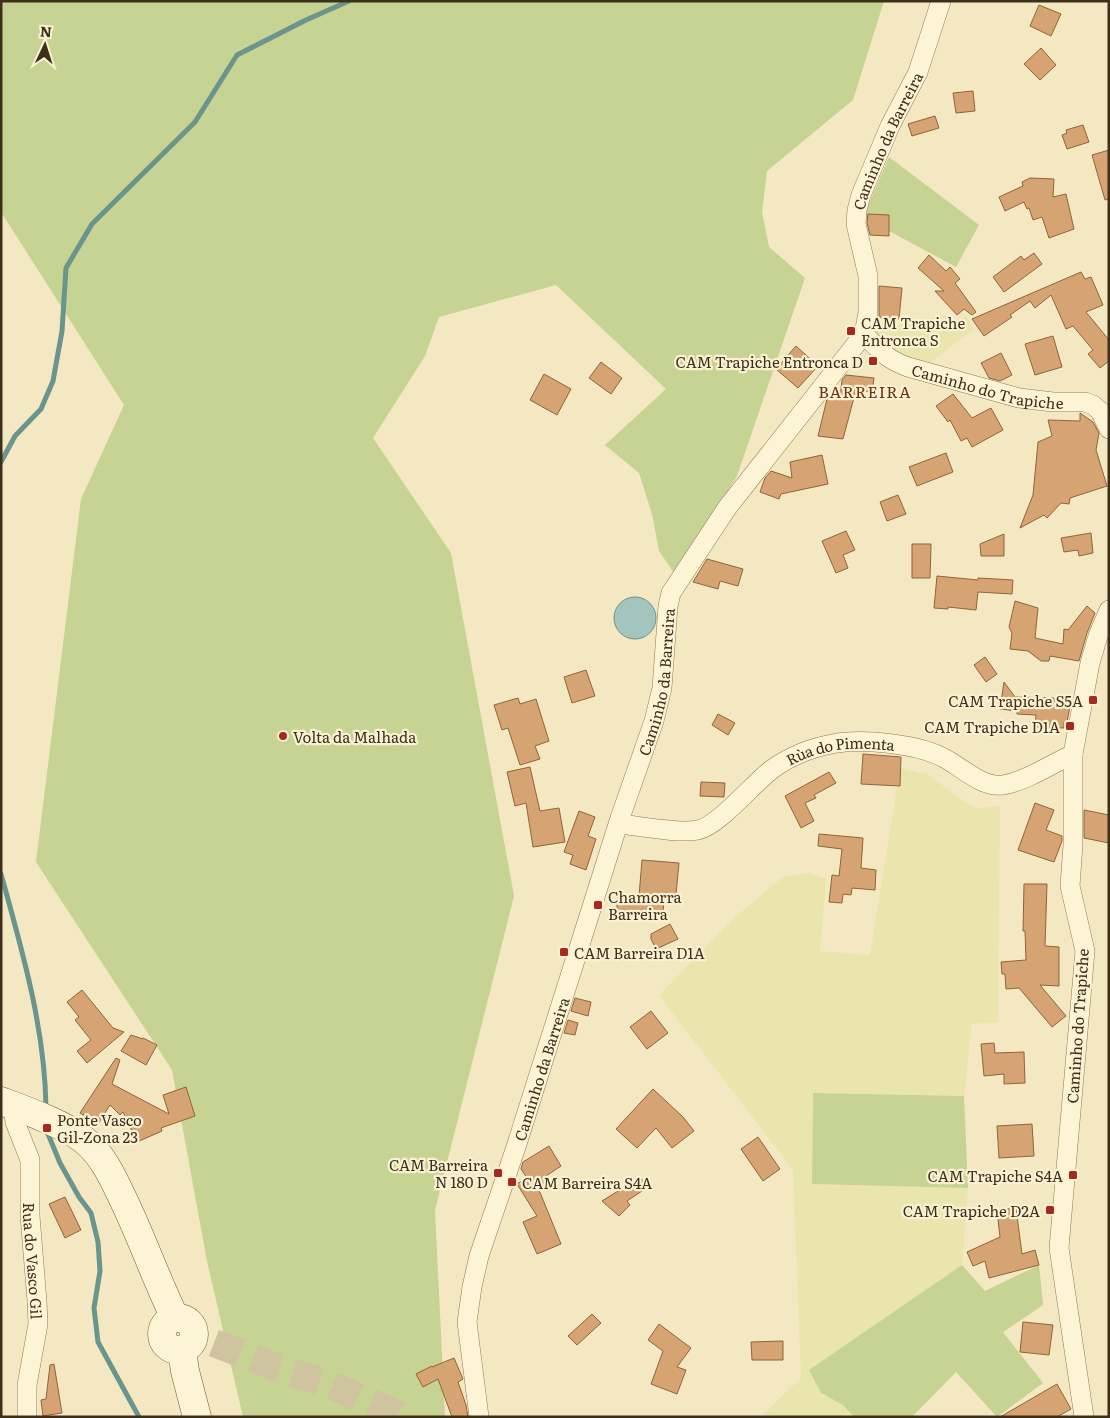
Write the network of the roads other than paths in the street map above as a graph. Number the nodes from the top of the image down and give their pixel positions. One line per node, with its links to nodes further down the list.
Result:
1 (941, 1): 2 (street, Caminho da Barreira)
2 (864, 334): 3 (street, Caminho do Trapiche); 6 (street, Caminho da Barreira)
3 (1109, 429)
4 (1109, 610): 5 (street, Caminho do Trapiche)
5 (1073, 754): 6 (street, Rùa do Pimenta); 11 (street, Caminho do Trapiche)
6 (619, 824): 10 (street, Caminho da Barreira)
7 (15, 1107): 8 (street, Rua do Vasco Gil); 9 (main road)
8 (27, 1417)
9 (197, 1417)
10 (479, 1417)
11 (1084, 1417)

